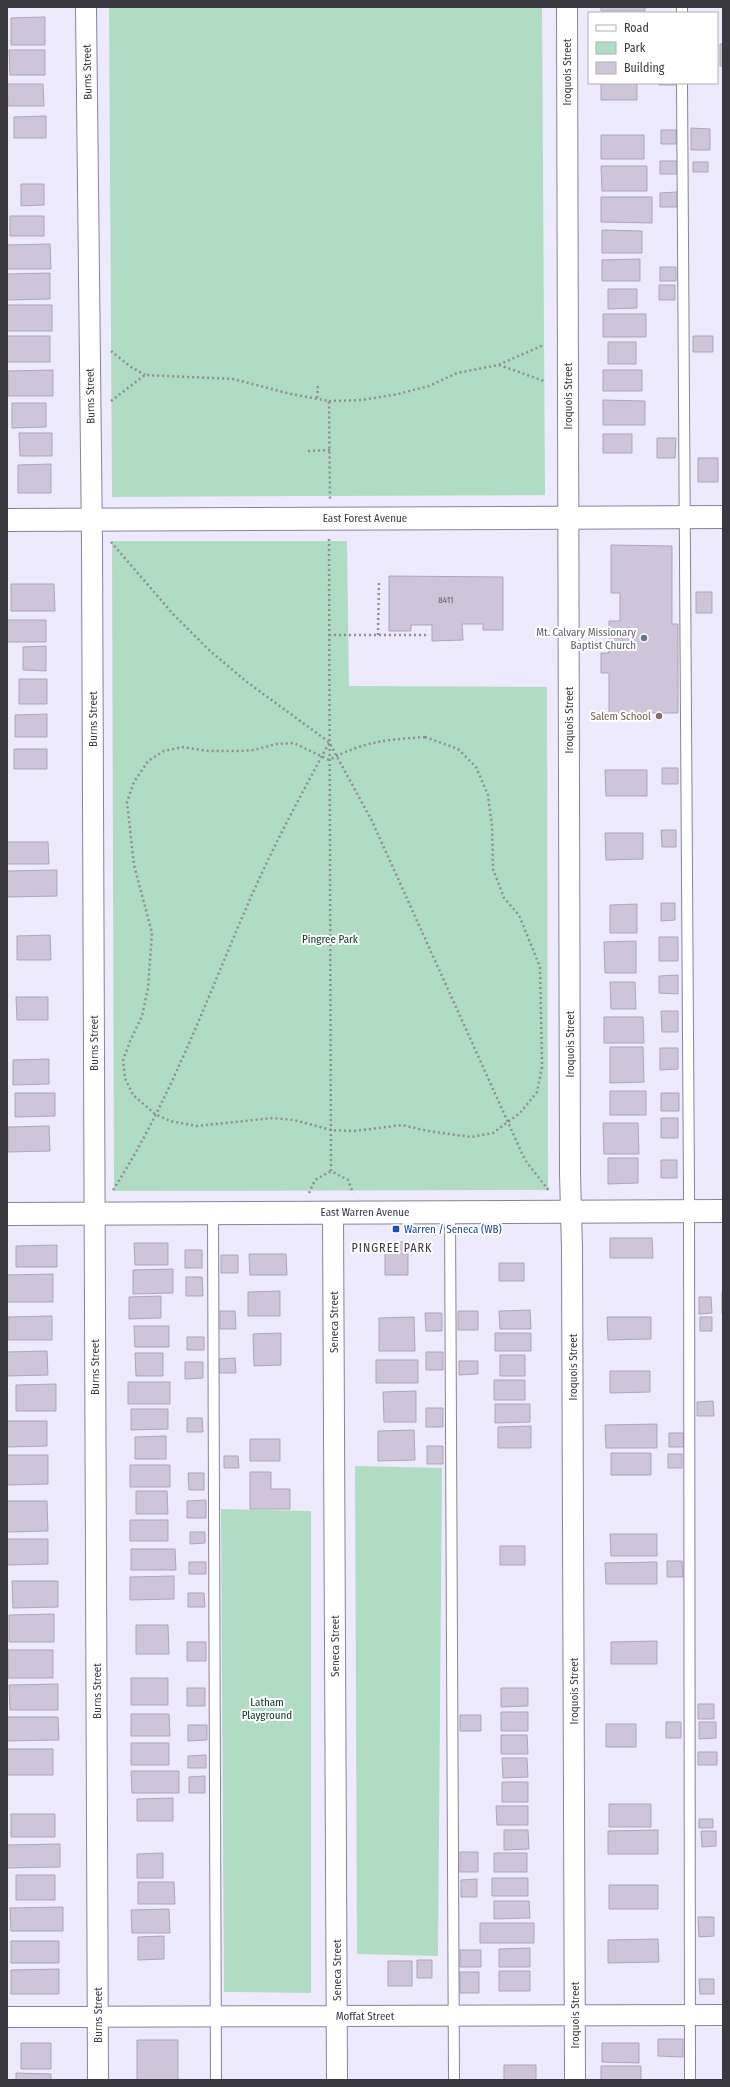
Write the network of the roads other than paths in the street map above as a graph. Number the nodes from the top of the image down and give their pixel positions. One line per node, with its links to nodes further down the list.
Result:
1 (86, 7): 8 (street, Burns Street)
2 (567, 7): 4 (street, Iroquois Street)
3 (682, 84): 5 (lane)
4 (569, 517): 5 (main road, East Forest Avenue); 8 (main road, East Forest Avenue); 12 (street, Iroquois Street)
5 (685, 517): 6 (main road, East Forest Avenue); 9 (lane)
6 (723, 517)
7 (7, 520): 8 (main road, East Forest Avenue)
8 (92, 520): 16 (street, Burns Street)
9 (689, 1211): 10 (main road, East Warren Avenue); 12 (main road, East Warren Avenue); 19 (lane)
10 (723, 1211)
11 (450, 1212): 12 (main road, East Warren Avenue); 14 (main road, East Warren Avenue); 23 (lane)
12 (571, 1212): 18 (street, Iroquois Street)
13 (213, 1213): 14 (main road, East Warren Avenue); 16 (main road, East Warren Avenue); 21 (lane)
14 (333, 1213): 22 (street, Seneca Street)
15 (7, 1214): 16 (main road, East Warren Avenue)
16 (95, 1214): 20 (street, Burns Street)
17 (723, 2014): 19 (street, Moffat Street)
18 (575, 2015): 19 (street, Moffat Street); 23 (street, Moffat Street); 29 (street, Iroquois Street)
19 (690, 2015): 30 (lane)
20 (98, 2016): 21 (street, Moffat Street); 24 (street, Moffat Street); 25 (street, Burns Street)
21 (216, 2016): 22 (street, Moffat Street); 26 (lane)
22 (337, 2016): 23 (street, Moffat Street); 27 (street, Seneca Street)
23 (454, 2016): 28 (lane)
24 (7, 2017)
25 (98, 2080)
26 (216, 2080)
27 (337, 2080)
28 (454, 2080)
29 (576, 2080)
30 (690, 2080)

